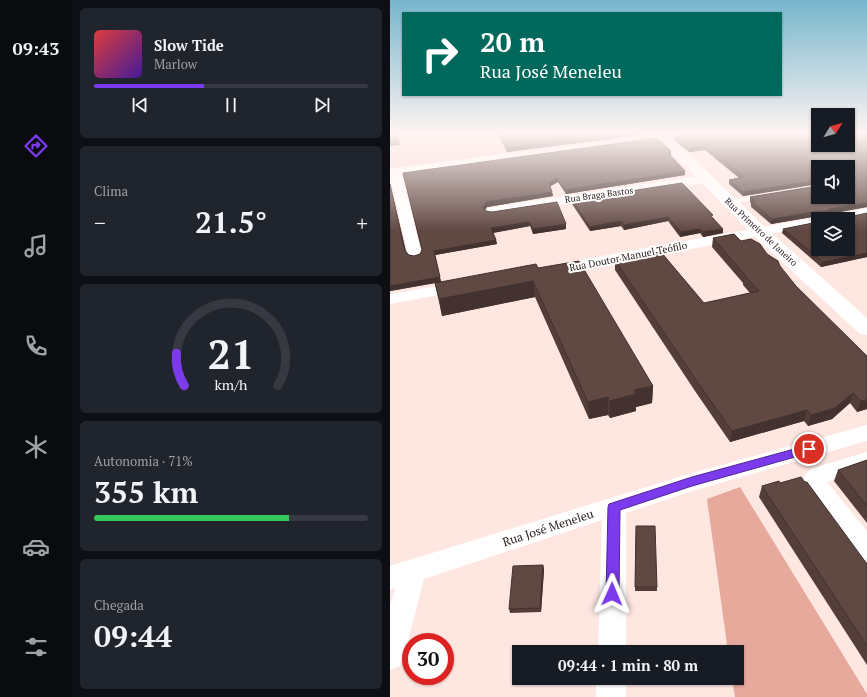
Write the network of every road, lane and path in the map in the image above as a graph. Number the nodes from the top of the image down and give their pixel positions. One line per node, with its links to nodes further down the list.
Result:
1 (444, 166): 3 (street)
2 (692, 166): 4 (street, Rua Primeiro de Janeiro)
3 (392, 173): 12 (street)
4 (705, 179): 6 (street, Rua Primeiro de Janeiro); 7 (street, Rua Braga Bastos)
5 (766, 196): 6 (lane)
6 (729, 202): 11 (street, Rua Primeiro de Janeiro)
7 (492, 211)
8 (867, 212): 9 (street)
9 (855, 214)
10 (811, 222): 11 (street, Rua Doutor Manuel Teófilo)
11 (760, 232): 13 (street, Rua Doutor Manuel Teófilo); 16 (street, Rua Primeiro de Janeiro)
12 (415, 255)
13 (545, 272)
14 (476, 284): 15 (street)
15 (390, 299)
16 (867, 329)
17 (867, 433): 19 (street, Rua José Meneleu)
18 (867, 460): 20 (street)
19 (614, 507): 21 (street, Rua José Meneleu); 22 (street)
20 (867, 550)
21 (401, 575): 23 (street)
22 (612, 645)
23 (390, 656)
24 (611, 685): 25 (street)
25 (611, 697)

